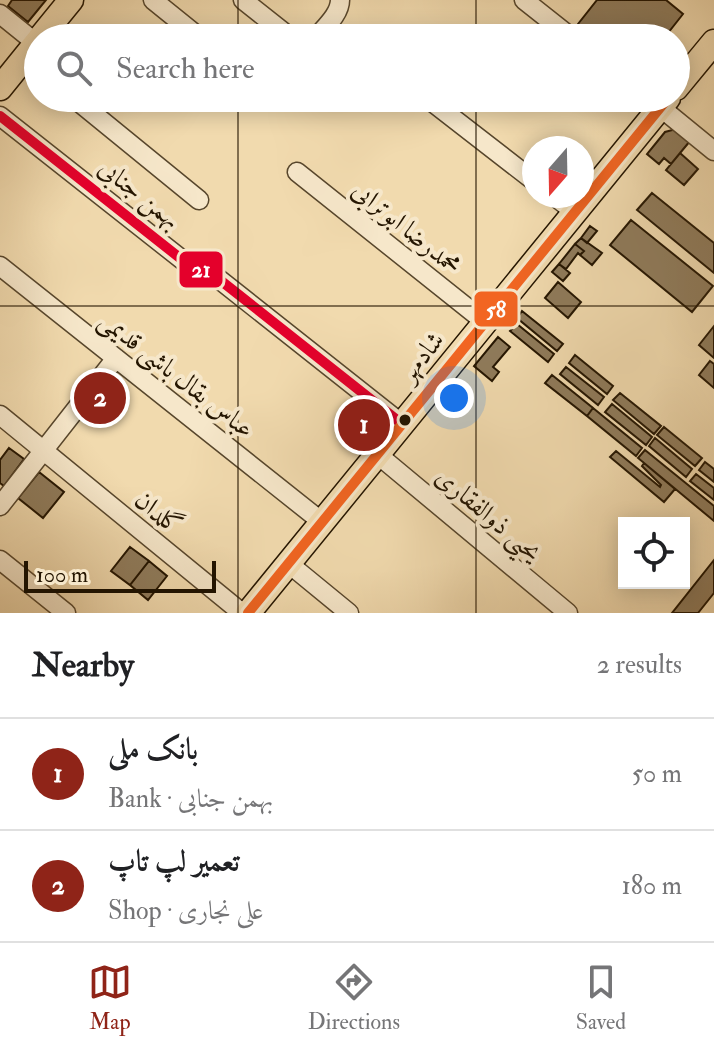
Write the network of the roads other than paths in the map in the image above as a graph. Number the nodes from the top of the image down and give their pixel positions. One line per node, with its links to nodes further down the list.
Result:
1 (71, 0): 7 (main road)
2 (153, 0): 8 (street)
3 (243, 0): 9 (street)
4 (340, 0): 10 (street)
5 (524, 0): 11 (street)
6 (0, 14): 12 (street)
7 (54, 24)
8 (183, 24)
9 (273, 24)
10 (327, 24)
11 (554, 24)
12 (24, 39)
13 (713, 45): 15 (main road, شادمهر)
14 (24, 62): 16 (main road)
15 (690, 69)
16 (0, 88)
17 (91, 112): 25 (street)
18 (445, 112): 24 (street)
19 (652, 112): 27 (main road, شادمهر)
20 (676, 112): 22 (street)
21 (0, 116): 32 (street, بهمن جنابی)
22 (714, 151)
23 (297, 172): 29 (street, محمدرضا ابوترابی)
24 (522, 172)
25 (199, 200)
26 (570, 208): 27 (street)
27 (575, 212): 29 (main road, شادمهر)
28 (0, 266): 30 (street, عباس بقال باشی قدیمی)
29 (485, 322): 32 (main road, شادمهر)
30 (116, 358): 33 (street); 36 (street, عباس بقال باشی قدیمی)
31 (0, 415): 33 (street, گلدان)
32 (402, 424): 34 (main road, شادمهر)
33 (43, 451): 35 (street); 40 (street, گلدان)
34 (377, 454): 36 (main road, شادمهر); 42 (street, یحیی ذوالفقاری)
35 (0, 506)
36 (322, 522): 38 (main road, شادمهر)
37 (0, 560): 39 (street)
38 (288, 563): 40 (main road, شادمهر); 41 (street)
39 (66, 613)
40 (245, 613)
41 (349, 613)
42 (568, 613)

